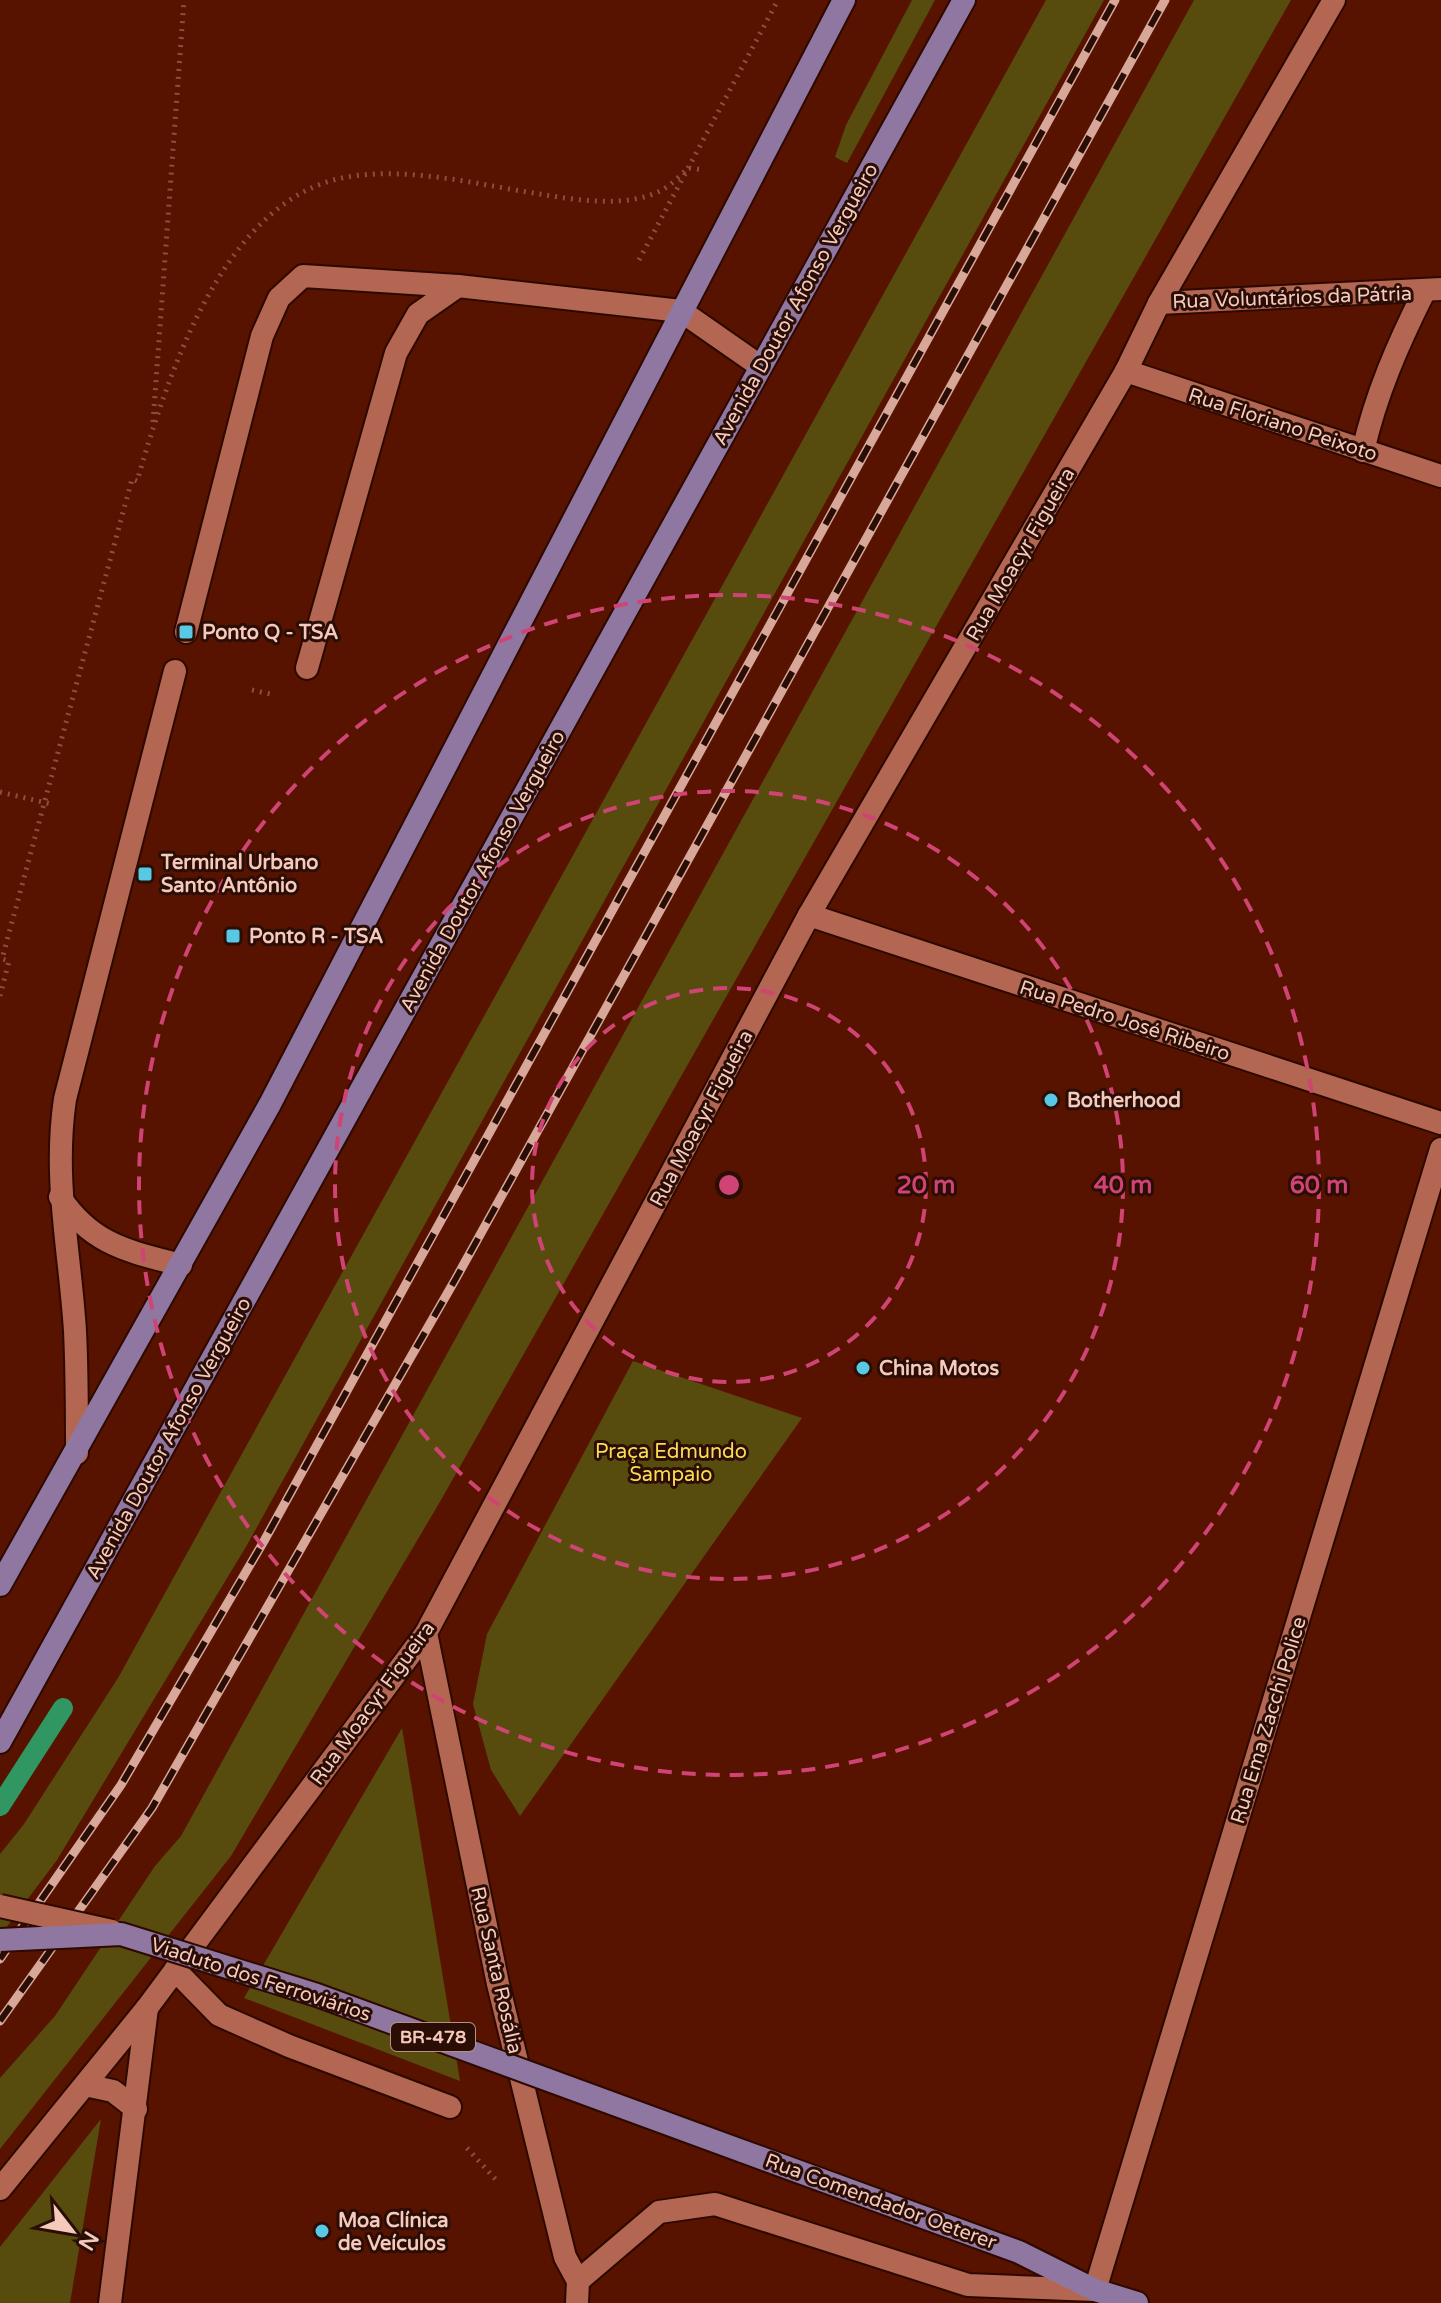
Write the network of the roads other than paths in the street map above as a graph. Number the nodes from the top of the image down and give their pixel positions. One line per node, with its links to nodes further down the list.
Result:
1 (844, 0): 7 (main road)
2 (964, 0): 8 (main road, Avenida Doutor Afonso Vergueiro)
3 (1334, 0): 6 (street, Rua Moacyr Figueira)
4 (458, 286): 7 (street); 12 (street); 13 (street)
5 (1432, 290): 6 (street, Rua Voluntários da Pátria); 10 (street, Rua Voluntários da Pátria)
6 (1159, 303): 9 (street, Rua Moacyr Figueira)
7 (681, 311): 8 (street); 19 (main road)
8 (760, 366): 23 (main road, Avenida Doutor Afonso Vergueiro)
9 (1126, 371): 10 (street, Rua Floriano Peixoto); 15 (street, Rua Moacyr Figueira)
10 (1363, 451): 11 (street, Rua Floriano Peixoto)
11 (1441, 476)
12 (186, 632)
13 (307, 668)
14 (175, 671): 18 (street)
15 (809, 915): 16 (street, Rua Pedro José Ribeiro); 22 (street, Rua Moacyr Figueira)
16 (1441, 1123)
17 (1441, 1149): 34 (street, Rua Ema Zacchi Police)
18 (60, 1196): 19 (street); 20 (street)
19 (181, 1265): 20 (main road)
20 (77, 1453): 21 (main road)
21 (0, 1585)
22 (426, 1633): 27 (street, Rua Moacyr Figueira); 35 (street, Rua Santa Rosália)
23 (0, 1742)
24 (0, 1906): 25 (street, Viaduto dos Ferroviários, bridge)
25 (121, 1934): 26 (main road, BR-478, bridge); 32 (main road, Viaduto dos Ferroviários / BR-478, bridge)
26 (0, 1940)
27 (175, 1970): 28 (street, Rua Moacyr Figueira); 30 (street)
28 (147, 2008): 29 (street, Rua Moacyr Figueira); 31 (street)
29 (85, 2085): 31 (street); 33 (street, Rua Moacyr Figueira)
30 (450, 2107)
31 (136, 2109): 36 (street)
32 (742, 2151): 34 (main road, Rua Comendador Oeterer / BR-478)
33 (0, 2189)
34 (1095, 2290): 35 (street, BR-478); 37 (main road, BR-478)
35 (578, 2292)
36 (110, 2303)
37 (1137, 2303)

